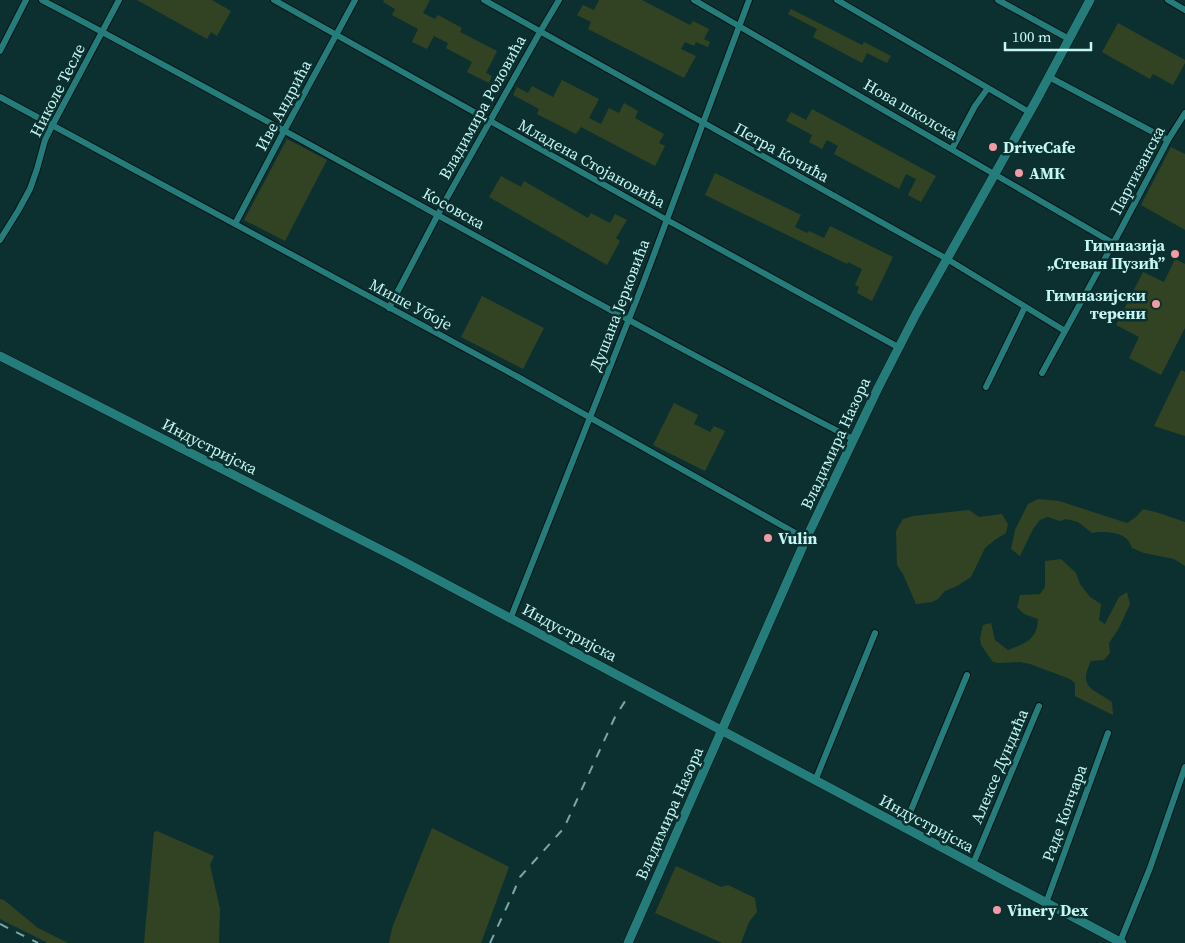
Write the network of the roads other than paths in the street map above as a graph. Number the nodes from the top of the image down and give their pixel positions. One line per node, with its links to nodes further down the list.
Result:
1 (26, 0): 20 (street)
2 (42, 0): 16 (street, Косовска)
3 (119, 0): 16 (street, Николе Тесле)
4 (274, 0): 18 (street, Младена Стојановића)
5 (355, 0): 18 (street, Иве Андрића)
6 (484, 0): 17 (street, Петра Кочића)
7 (559, 0): 17 (street, Владимира Роловића)
8 (694, 0): 15 (street, Нова школска)
9 (749, 0): 15 (street, Душана Јерковића)
10 (837, 0): 22 (street)
11 (998, 0): 19 (street)
12 (1090, 0): 19 (main road, Владимира Назора)
13 (1168, 0): 14 (street)
14 (1185, 10)
15 (739, 27): 27 (street, Душана Јерковића); 31 (street, Нова школска)
16 (102, 32): 28 (street, Николе Тесле); 29 (street, Косовска)
17 (540, 32): 26 (street, Владимира Роловића); 27 (street, Петра Кочића)
18 (336, 35): 26 (street, Младена Стојановића); 29 (street, Иве Андрића)
19 (1069, 39): 21 (main road, Владимира Назора)
20 (0, 51)
21 (1049, 77): 24 (main road, Владимира Назора); 30 (street)
22 (988, 88): 24 (street); 31 (street)
23 (0, 97): 28 (street, Мише Убоје)
24 (1029, 112): 32 (main road, Владимира Назора)
25 (1185, 113): 30 (street, Партизанска)
26 (490, 122): 33 (street, Владимира Роловића); 34 (street, Младена Стојановића)
27 (703, 123): 34 (street, Душана Јерковића); 38 (street, Петра Кочића)
28 (52, 126): 35 (street, Мише Убоје); 36 (street, Николе Тесле)
29 (284, 130): 33 (street, Косовска); 35 (street, Иве Андрића)
30 (1168, 140): 37 (street, Партизанска)
31 (952, 148): 32 (street, Нова школска)
32 (994, 174): 37 (street, Нова школска); 38 (main road, Владимира Назора)
33 (438, 215): 40 (street, Владимира Роловића); 41 (street, Косовска)
34 (667, 220): 41 (street, Душана Јерковића); 43 (street, Младена Стојановића)
35 (235, 224): 40 (street, Мише Убоје)
36 (0, 240)
37 (1113, 243): 42 (street, Партизанска)
38 (946, 259): 39 (street, Петра Кочића); 43 (main road, Владимира Назора)
39 (1025, 307): 42 (street, Петра Кочића); 46 (street)
40 (389, 308): 47 (street, Мише Убоје)
41 (629, 319): 47 (street, Душана Јерковића); 48 (street, Косовска)
42 (1065, 331): 45 (street, Партизанска)
43 (898, 346): 48 (main road, Владимира Назора)
44 (0, 356): 50 (main road, Индустријска)
45 (1042, 373)
46 (986, 387)
47 (590, 417): 49 (street, Мише Убоје); 50 (street, Душана Јерковића)
48 (853, 439): 49 (main road, Владимира Назора)
49 (806, 539): 54 (main road, Владимира Назора)
50 (511, 617): 54 (main road, Индустријска)
51 (875, 633): 57 (street)
52 (967, 675): 58 (street)
53 (1039, 706): 59 (street, Алексе Дундића)
54 (722, 730): 57 (main road, Индустријска); 62 (main road, Владимира Назора)
55 (1108, 733): 60 (street, Раде Кончара)
56 (1185, 767): 61 (street)
57 (815, 781): 58 (main road, Индустријска)
58 (904, 827): 59 (main road, Индустријска)
59 (972, 864): 60 (main road, Индустријска)
60 (1046, 903): 61 (main road, Индустријска)
61 (1121, 942)
62 (628, 943)

